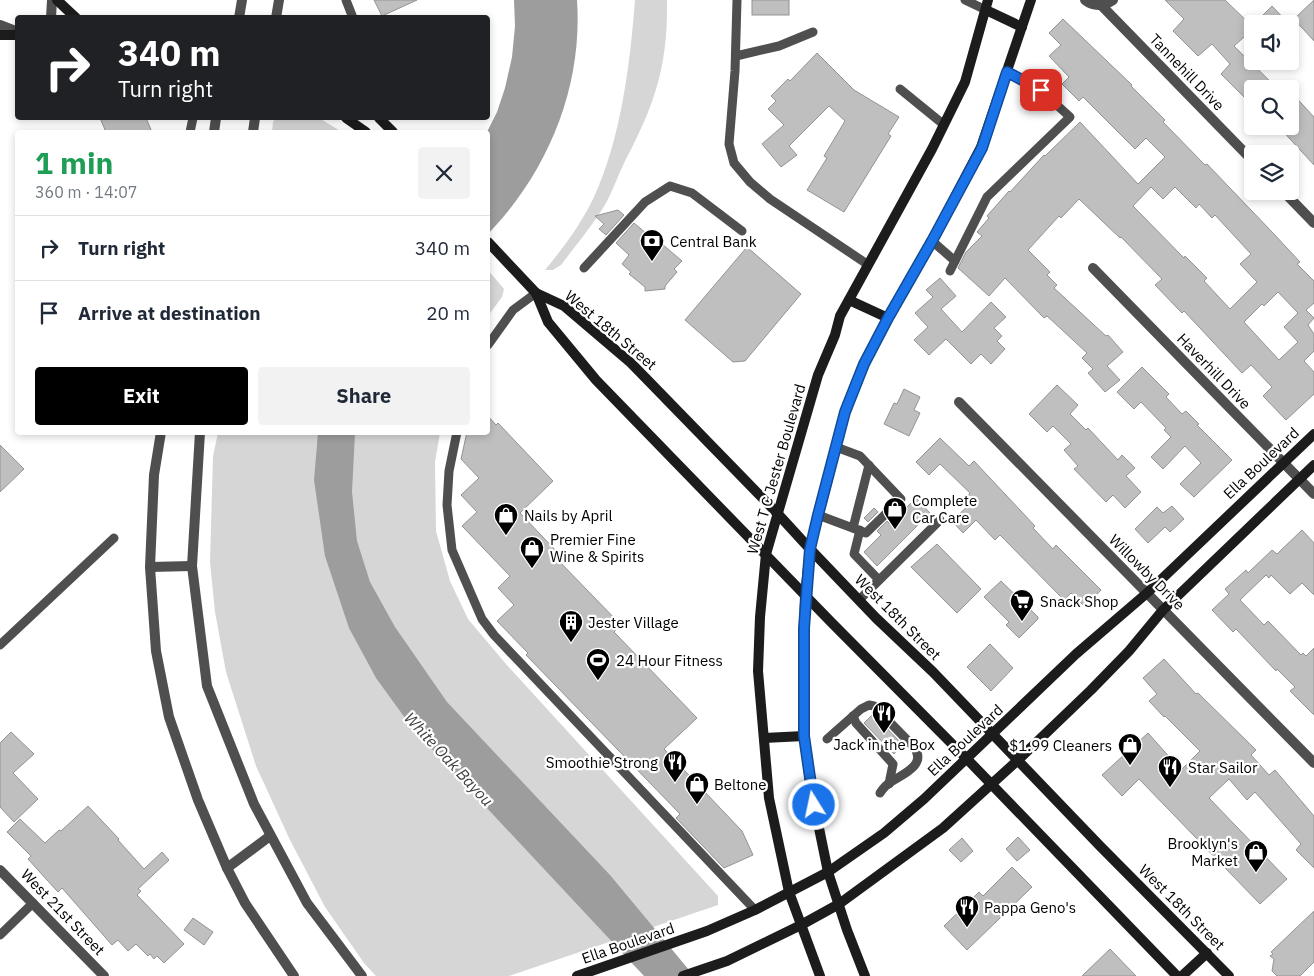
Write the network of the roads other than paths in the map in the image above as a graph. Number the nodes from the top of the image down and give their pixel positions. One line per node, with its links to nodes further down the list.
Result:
1 (52, 0): 13 (street)
2 (57, 0): 14 (main road)
3 (242, 0): 15 (street)
4 (279, 0): 16 (street)
5 (346, 0): 17 (lane)
6 (737, 0): 24 (lane)
7 (964, 0): 11 (lane)
8 (1031, 0): 19 (main road)
9 (1085, 0): 12 (street, Tannehill Drive)
10 (1113, 0): 12 (street)
11 (987, 5): 19 (main road); 29 (main road, West T C Jester Boulevard)
12 (1101, 5): 32 (street, Tannehill Drive)
13 (51, 15)
14 (73, 15)
15 (240, 15)
16 (276, 15)
17 (352, 15)
18 (0, 25): 20 (street)
19 (1022, 27): 25 (main road)
20 (15, 32)
21 (812, 32): 24 (lane)
22 (15, 34): 23 (main road)
23 (0, 35)
24 (736, 56): 39 (lane)
25 (1007, 72): 36 (main road); 38 (lane)
26 (900, 89): 29 (lane)
27 (349, 120): 30 (main road)
28 (381, 120): 31 (main road)
29 (943, 124): 39 (main road, West T C Jester Boulevard)
30 (363, 130)
31 (391, 130)
32 (1244, 152)
33 (1292, 200): 34 (street)
34 (1314, 222)
35 (742, 231): 40 (lane)
36 (932, 241): 38 (lane); 45 (main road)
37 (490, 244): 43 (main road, West 18th Street)
38 (955, 261): 42 (lane)
39 (867, 264): 44 (main road, West T C Jester Boulevard)
40 (584, 268)
41 (1093, 268): 53 (street, Haverhill Drive)
42 (950, 271)
43 (536, 293): 46 (lane); 58 (main road, West 18th Street); 64 (main road, West 18th Street)
44 (849, 300): 45 (main road); 58 (main road, West T C Jester Boulevard)
45 (888, 318): 52 (main road)
46 (490, 342)
47 (959, 402): 68 (street, Willowby Drive)
48 (1314, 434): 53 (main road, Ella Boulevard)
49 (161, 435): 66 (street)
50 (200, 435): 65 (street)
51 (456, 435): 91 (lane)
52 (836, 447): 55 (lane); 59 (main road)
53 (1283, 463): 56 (street, Haverhill Drive); 68 (main road, Ella Boulevard)
54 (1314, 464): 56 (main road)
55 (869, 465): 61 (lane); 61 (lane)
56 (1299, 479): 57 (street, Haverhill Drive); 71 (main road)
57 (1314, 494)
58 (777, 513): 63 (main road, West 18th Street); 64 (main road, West T C Jester Boulevard)
59 (818, 515): 61 (lane); 63 (main road)
60 (940, 520): 67 (lane)
61 (856, 529): 67 (lane)
62 (114, 538): 72 (lane)
63 (810, 549): 69 (main road); 70 (main road, West 18th Street)
64 (766, 554): 69 (main road, West 18th Street); 76 (main road, West T C Jester Boulevard)
65 (192, 566): 66 (street); 84 (street)
66 (150, 567): 85 (street)
67 (879, 580): 70 (lane)
68 (1147, 593): 71 (street, Willowby Drive); 74 (main road, Ella Boulevard)
69 (805, 596): 75 (main road); 78 (main road, West 18th Street)
70 (859, 600): 74 (main road, West 18th Street)
71 (1164, 610): 79 (main road); 80 (street, Willowby Drive)
72 (0, 645)
73 (853, 716): 77 (lane); 81 (lane); 81 (lane)
74 (992, 735): 78 (main road, Ella Boulevard); 79 (main road, West 18th Street)
75 (804, 736): 76 (main road); 87 (main road)
76 (764, 738): 88 (main road, West T C Jester Boulevard)
77 (827, 739)
78 (967, 759): 82 (main road, West 18th Street); 87 (main road, Ella Boulevard)
79 (1017, 761): 82 (main road); 94 (main road, West 18th Street)
80 (1314, 764)
81 (889, 784): 83 (lane)
82 (991, 784): 90 (main road); 102 (main road, West 18th Street)
83 (880, 793)
84 (270, 836): 85 (street); 97 (street)
85 (227, 868): 96 (street)
86 (0, 870): 89 (street, West 21st Street)
87 (828, 872): 88 (main road, Ella Boulevard); 90 (main road)
88 (789, 892): 91 (main road, Ella Boulevard); 92 (main road, West T C Jester Boulevard)
89 (33, 903): 93 (lane); 95 (street, West 21st Street)
90 (839, 904): 92 (main road); 101 (main road)
91 (755, 910): 98 (main road, Ella Boulevard)
92 (801, 925): 99 (main road); 100 (main road, West T C Jester Boulevard)
93 (0, 935)
94 (1207, 953): 103 (main road); 104 (main road, West 18th Street)
95 (104, 976)
96 (294, 976)
97 (362, 976)
98 (577, 976)
99 (683, 976)
100 (820, 976)
101 (865, 976)
102 (1177, 976)
103 (1182, 976)
104 (1229, 976)

